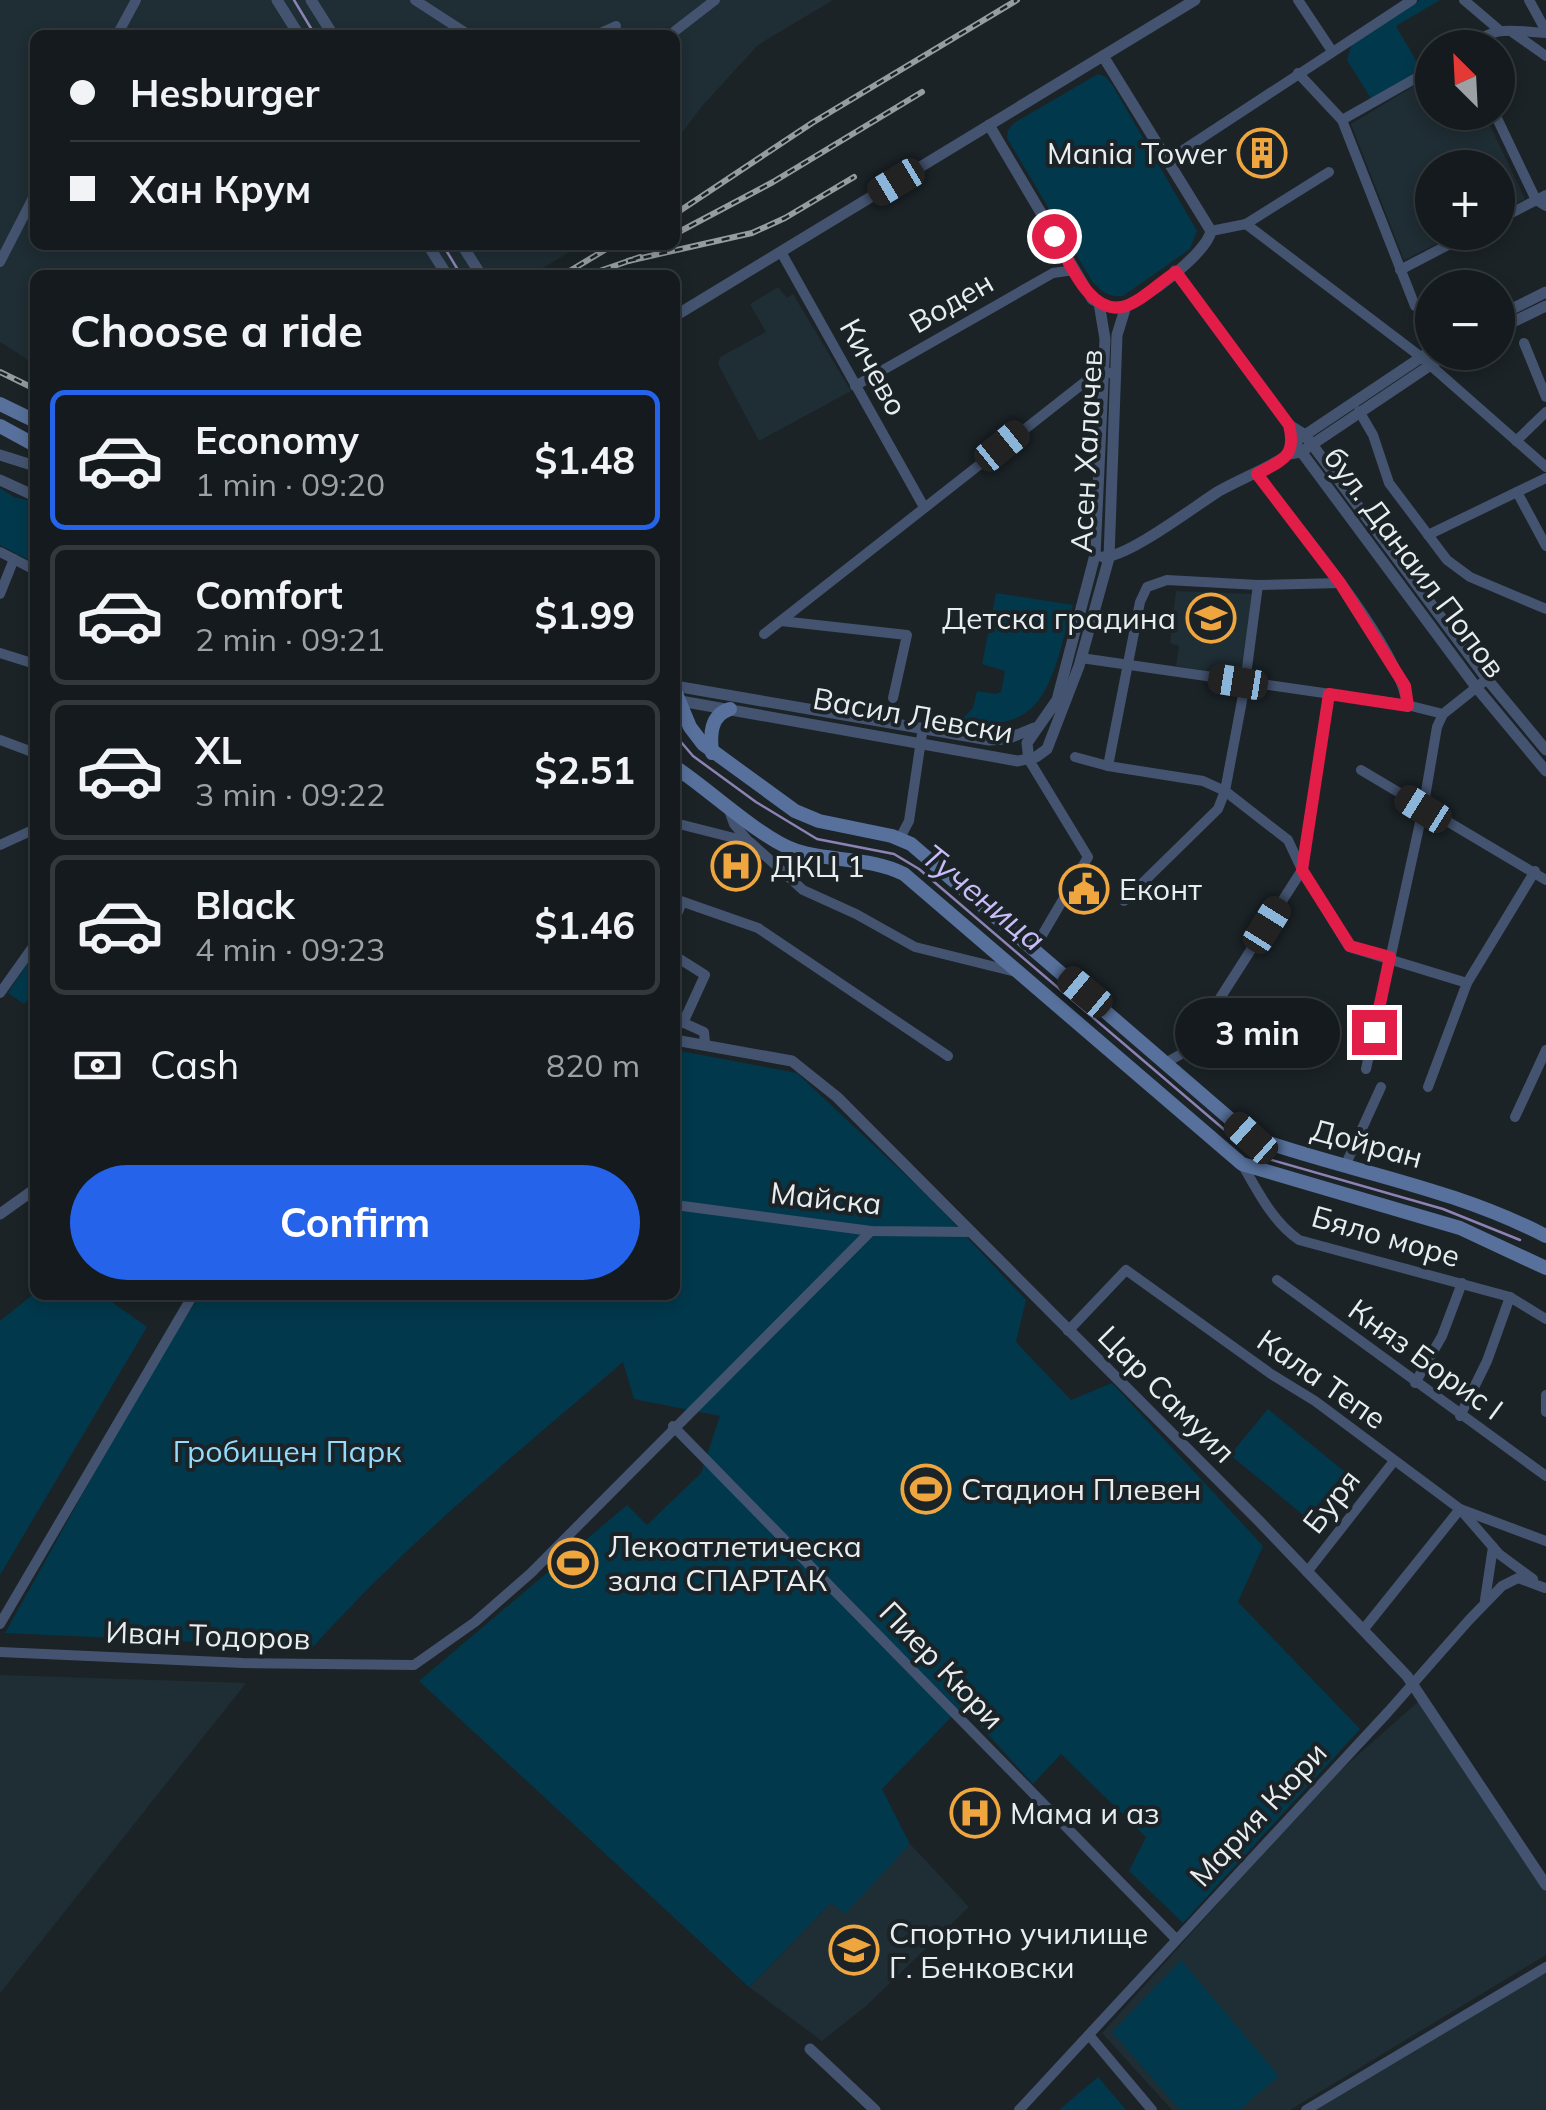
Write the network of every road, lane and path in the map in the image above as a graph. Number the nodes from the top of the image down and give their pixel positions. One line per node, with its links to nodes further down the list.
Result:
1 (136, 0): 13 (street)
2 (278, 0): 14 (street)
3 (311, 0): 15 (street)
4 (415, 0): 16 (street)
5 (715, 0): 18 (street)
6 (1195, 0): 24 (street)
7 (1298, 0): 23 (street)
8 (1412, 0): 23 (street)
9 (1464, 0): 12 (street)
10 (1529, 0): 21 (street)
11 (616, 26): 17 (street)
12 (1498, 29): 19 (street)
13 (121, 30)
14 (296, 30)
15 (330, 30)
16 (461, 30)
17 (607, 30)
18 (676, 30)
19 (1505, 30)
20 (1515, 31): 21 (street)
21 (1546, 32)
22 (1515, 33): 25 (street)
23 (1332, 51): 26 (street)
24 (1103, 56): 29 (street); 31 (street)
25 (1546, 56)
26 (1298, 73): 28 (street); 31 (street)
27 (1415, 79): 28 (street)
28 (1342, 120): 42 (street)
29 (989, 125): 39 (street); 41 (street)
30 (1504, 130): 33 (street)
31 (1168, 160): 37 (street)
32 (1329, 172): 36 (street)
33 (1543, 200): 35 (street)
34 (30, 204): 40 (street)
35 (1515, 212)
36 (1246, 224): 37 (street); 53 (street)
37 (1211, 231): 43 (street)
38 (1438, 250): 42 (street)
39 (780, 252): 50 (street); 58 (street, Кичево)
40 (0, 262)
41 (1074, 270): 45 (street); 58 (street, Воден)
42 (1400, 270): 47 (street)
43 (1176, 272): 46 (street); 67 (street, бул. Данаил Попов)
44 (1546, 292): 49 (street)
45 (1100, 303): 46 (street); 57 (street, Асен Халачев)
46 (1126, 306): 57 (street, Асен Халачев)
47 (1415, 306)
48 (1546, 306): 51 (street)
49 (1515, 308)
50 (680, 313)
51 (1515, 322)
52 (1524, 343): 59 (street)
53 (1415, 348)
54 (1415, 366): 67 (street)
55 (1415, 367): 61 (street)
56 (1442, 370): 65 (street)
57 (1110, 372): 76 (street); 80 (street, Асен Халачев); 81 (street, Асен Халачев)
58 (856, 386): 76 (street, Кичево)
59 (1546, 397)
60 (0, 404): 63 (main road)
61 (1359, 411): 67 (street); 77 (street)
62 (1546, 412): 65 (street)
63 (30, 419)
64 (0, 426): 66 (main road)
65 (1516, 441): 70 (street)
66 (30, 442)
67 (1300, 446): 71 (street); 95 (street, бул. Данаил Попов)
68 (6, 457): 69 (street)
69 (30, 464)
70 (1546, 466)
71 (1257, 474): 81 (street); 84 (street)
72 (1546, 478): 74 (street)
73 (0, 480): 75 (street)
74 (1517, 492): 77 (street); 78 (street)
75 (30, 495)
76 (924, 508): 88 (street)
77 (1428, 534): 87 (street)
78 (1546, 546)
79 (0, 552): 82 (street)
80 (1095, 556): 81 (street); 104 (street, Асен Халачев)
81 (1110, 558): 91 (street, Асен Халачев)
82 (14, 559): 83 (street); 86 (street)
83 (30, 567)
84 (1340, 583): 85 (street); 101 (street)
85 (1258, 585): 93 (street); 94 (street)
86 (0, 594)
87 (1546, 609)
88 (780, 621): 89 (street); 99 (street)
89 (764, 634)
90 (0, 653): 92 (street)
91 (1082, 658): 93 (street); 112 (street, Асен Халачев)
92 (30, 662)
93 (1129, 665): 94 (street); 113 (street)
94 (1245, 683): 96 (street); 117 (street)
95 (1481, 683): 103 (street); 108 (street, бул. Данаил Попов); 116 (street, бул. Данаил Попов)
96 (1329, 694): 101 (street); 125 (street)
97 (680, 695): 102 (street, Васил Левски)
98 (680, 695): 105 (street, Васил Левски)
99 (893, 698)
100 (680, 703): 110 (main road, Дойран)
101 (1408, 706): 103 (street)
102 (730, 709): 107 (street, Васил Левски); 110 (main road)
103 (1443, 714): 119 (street)
104 (1045, 719): 105 (street, Васил Левски); 112 (street, Асен Халачев)
105 (923, 727): 107 (street)
106 (0, 740): 109 (street)
107 (921, 741): 112 (street, Васил Левски); 122 (street)
108 (1546, 750)
109 (30, 751)
110 (712, 752): 122 (main road, Дойран)
111 (1075, 758): 113 (street)
112 (1030, 760): 130 (street, Васил Левски)
113 (1108, 766): 117 (street)
114 (680, 770): 118 (main road, Дойран)
115 (1361, 770): 119 (street)
116 (1546, 771)
117 (1225, 792): 125 (street); 128 (street)
118 (728, 804): 123 (street); 134 (main road, Дойран)
119 (1423, 809): 126 (street); 132 (street)
120 (680, 823): 123 (street)
121 (30, 832): 124 (street)
122 (900, 838): 130 (main road, Дойран)
123 (750, 842): 134 (street)
124 (0, 847)
125 (1302, 870): 132 (street); 137 (street)
126 (1535, 872): 127 (street); 135 (street)
127 (1546, 880)
128 (1124, 900)
129 (680, 902): 144 (street)
130 (1034, 948): 145 (main road, Дойран)
131 (30, 951): 136 (street)
132 (1390, 957): 135 (street); 146 (street)
133 (680, 959): 139 (street)
134 (1024, 974): 150 (main road, Дойран)
135 (1467, 983): 148 (street)
136 (0, 993)
137 (1215, 1006)
138 (1227, 1018): 145 (street)
139 (680, 1019)
140 (680, 1021): 142 (street)
141 (680, 1040): 142 (street, Цар Самуил)
142 (705, 1043): 156 (street, Цар Самуил)
143 (1546, 1050): 149 (street)
144 (948, 1056)
145 (1167, 1062): 151 (main road, Дойран)
146 (1366, 1069)
147 (1381, 1087): 151 (street)
148 (1428, 1087)
149 (1515, 1117)
150 (1242, 1164): 158 (main road, Дойран); 160 (street, Бяло море)
151 (1345, 1166): 157 (main road, Дойран)
152 (30, 1193): 154 (street)
153 (680, 1206): 155 (street, Майска)
154 (0, 1214)
155 (871, 1231): 156 (street, Майска); 169 (street)
156 (972, 1232): 164 (street, Цар Самуил)
157 (1546, 1236)
158 (1546, 1268)
159 (1277, 1280): 165 (street, Княз Борис I)
160 (1462, 1283): 161 (street, Бяло море); 165 (street)
161 (1510, 1297): 163 (street, Бяло море); 168 (street)
162 (190, 1300): 178 (street)
163 (1546, 1319)
164 (1068, 1330): 170 (street, Кала Тепе); 175 (street, Цар Самуил)
165 (1415, 1383): 168 (street, Княз Борис I)
166 (1546, 1395): 167 (street)
167 (1546, 1412)
168 (1460, 1416): 171 (street, Княз Борис I)
169 (673, 1426): 180 (street, Иван Тодоров); 183 (street, Пиер Кюри)
170 (1394, 1461): 172 (street, Кала Тепе); 175 (street, Буря)
171 (1546, 1476)
172 (1460, 1509): 173 (street); 174 (street, Кала Тепе); 179 (street)
173 (1546, 1542)
174 (1493, 1547): 176 (street, Кала Тепе); 177 (street)
175 (1307, 1572): 179 (street, Цар Самуил)
176 (1545, 1589): 177 (street, Мария Кюри)
177 (1484, 1603): 181 (street, Мария Кюри)
178 (0, 1624)
179 (1363, 1630): 181 (street, Цар Самуил)
180 (0, 1652)
181 (1413, 1683): 182 (street, Цар Самуил); 183 (street, Мария Кюри)
182 (1546, 1885)
183 (1176, 1939): 185 (street, Мария Кюри)
184 (1546, 1967): 190 (street)
185 (1089, 2035): 188 (street, Мария Кюри); 189 (street)
186 (810, 2049): 187 (street)
187 (872, 2109)
188 (1019, 2110)
189 (1152, 2110)
190 (1306, 2110)

